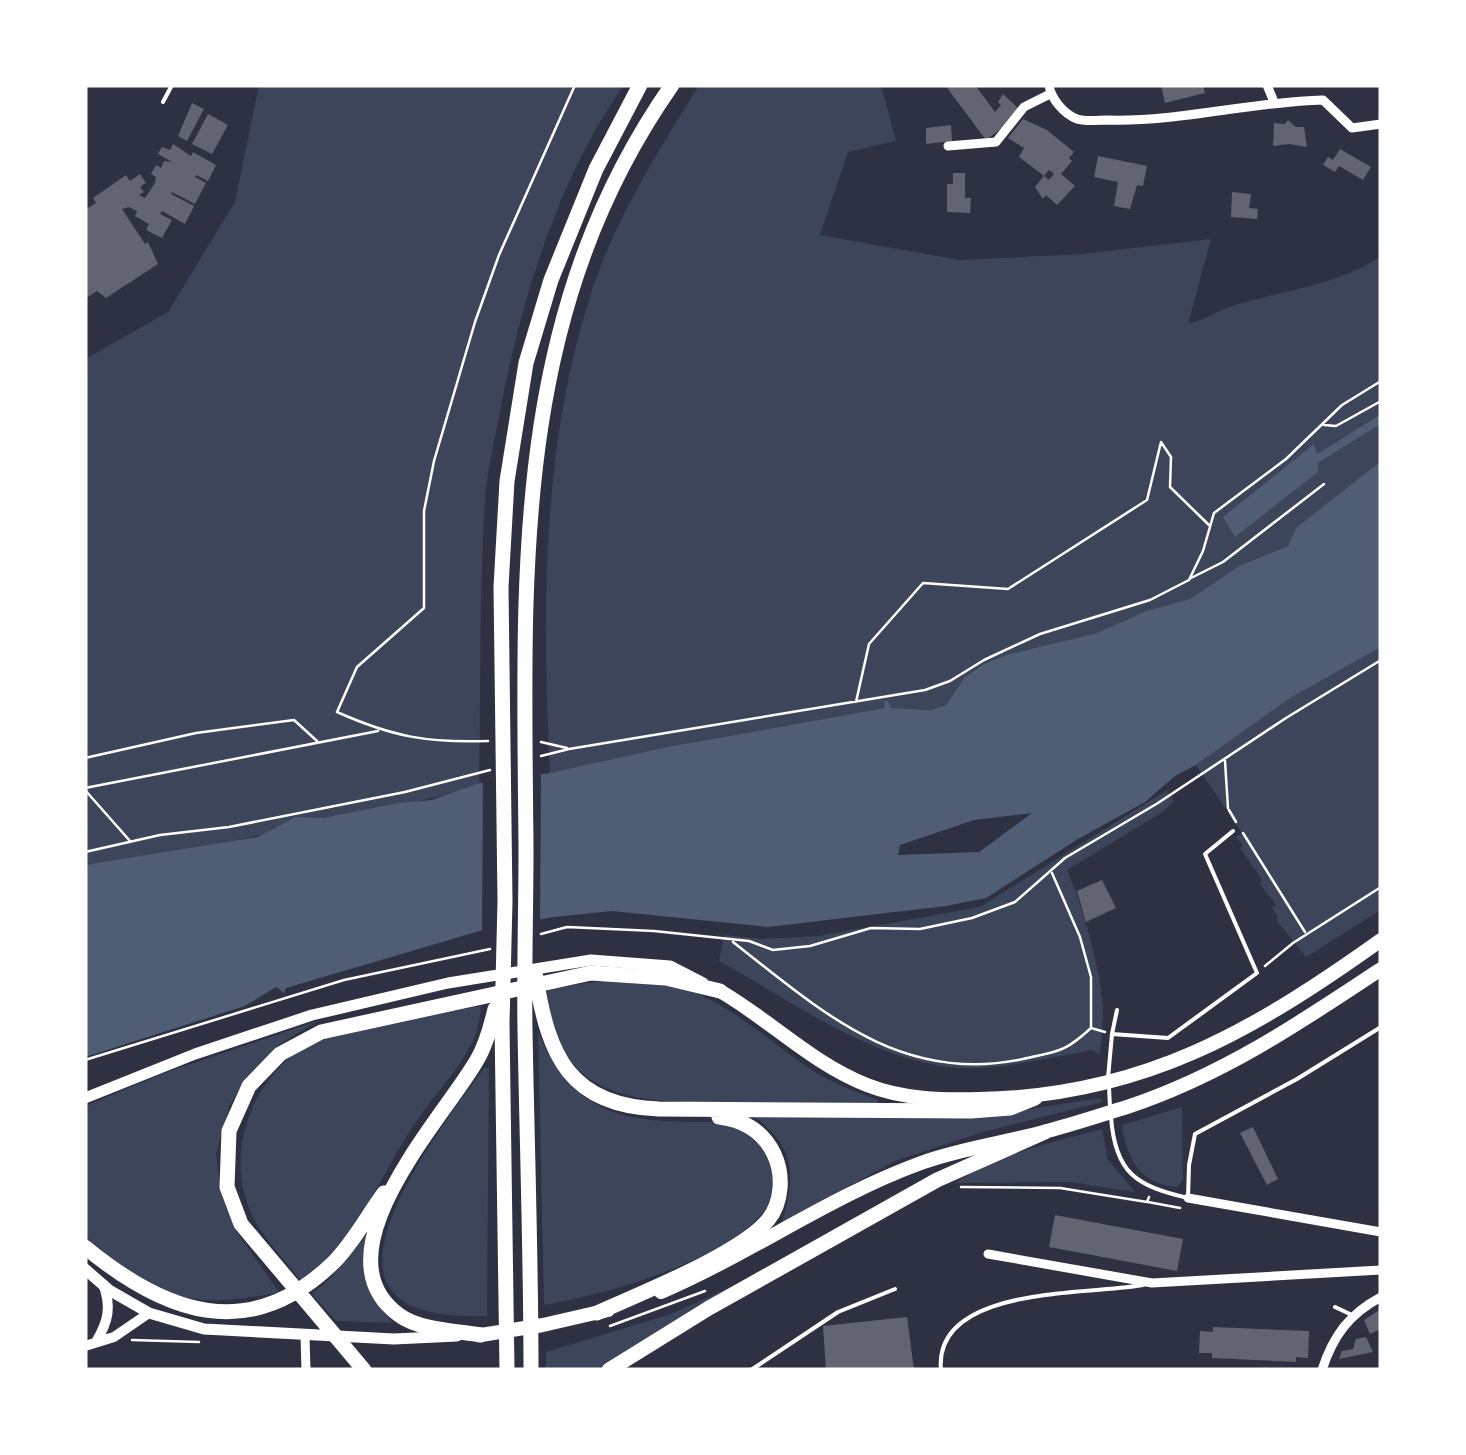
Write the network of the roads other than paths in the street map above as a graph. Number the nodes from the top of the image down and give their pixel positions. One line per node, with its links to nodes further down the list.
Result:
1 (172, 85): 8 (lane)
2 (640, 85): 18 (highway)
3 (672, 85): 13 (highway)
4 (1267, 85): 9 (street)
5 (1328, 85): 7 (street)
6 (1050, 90): 9 (street); 11 (street)
7 (1323, 100): 9 (street); 10 (street)
8 (163, 102)
9 (1274, 102)
10 (1381, 124)
11 (948, 146)
12 (1233, 832): 20 (lane)
13 (526, 919): 23 (highway); 43 (highway)
14 (1381, 940): 22 (main road)
15 (1381, 968): 24 (main road)
16 (720, 991): 21 (main road); 22 (main road); 46 (highway)
17 (1117, 1010): 20 (lane)
18 (496, 1024): 25 (highway); 44 (highway)
19 (1381, 1026): 26 (lane)
20 (1112, 1034): 26 (lane)
21 (85, 1098)
22 (1036, 1098): 23 (highway)
23 (684, 1110): 37 (highway)
24 (1045, 1132): 37 (main road); 47 (highway)
25 (400, 1170): 28 (highway); 40 (highway)
26 (1188, 1198): 27 (street)
27 (1381, 1232)
28 (85, 1248)
29 (988, 1254): 32 (street)
30 (85, 1269): 33 (main road)
31 (1381, 1270): 32 (street)
32 (1152, 1283): 49 (lane)
33 (103, 1284): 38 (main road); 42 (street)
34 (894, 1289): 48 (lane)
35 (1381, 1298): 39 (street)
36 (1335, 1306): 39 (lane)
37 (597, 1313): 40 (main road)
38 (149, 1314): 41 (main road); 42 (street)
39 (1352, 1316): 50 (street)
40 (481, 1335): 41 (main road)
41 (306, 1336): 45 (street)
42 (90, 1345)
43 (531, 1362)
44 (507, 1364)
45 (306, 1370)
46 (364, 1370)
47 (609, 1370)
48 (751, 1370)
49 (941, 1370)
50 (1322, 1370)

